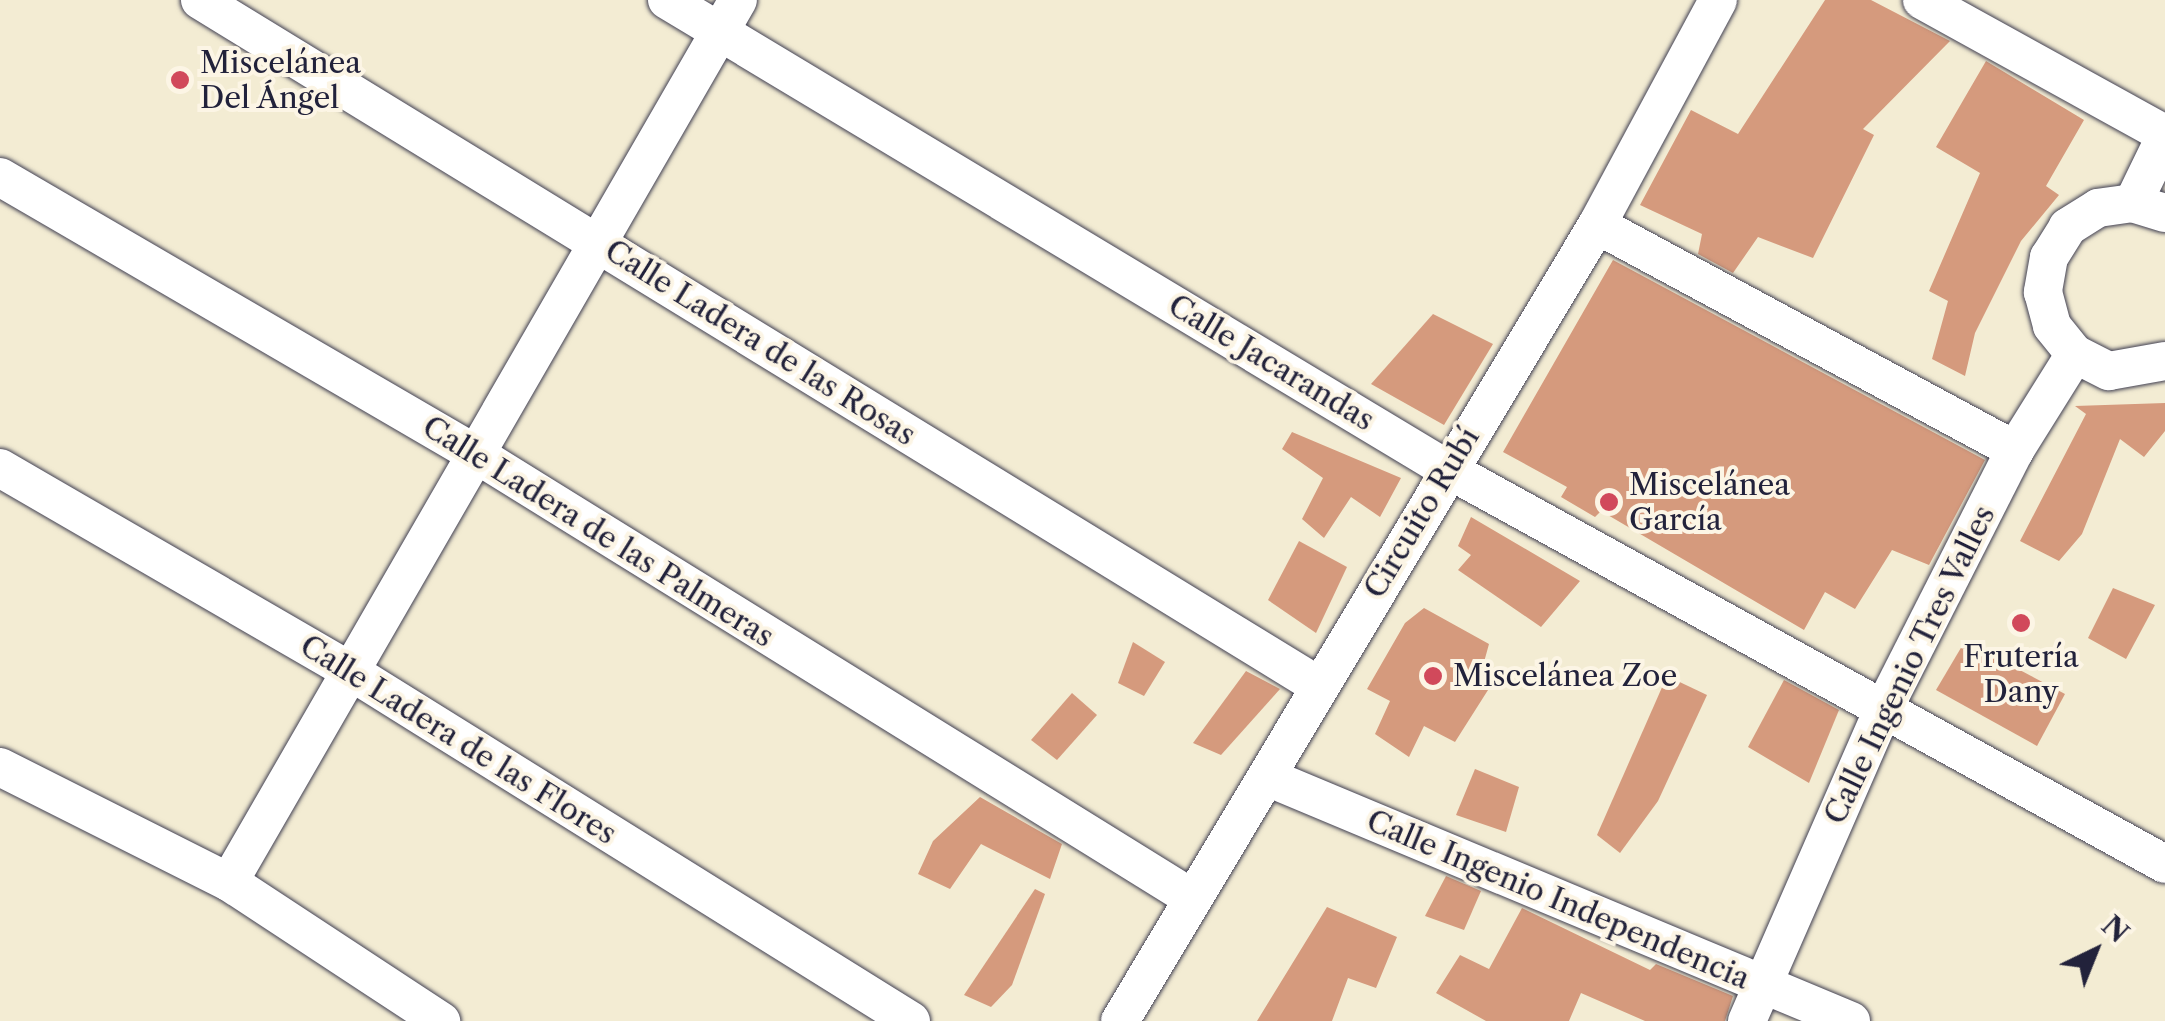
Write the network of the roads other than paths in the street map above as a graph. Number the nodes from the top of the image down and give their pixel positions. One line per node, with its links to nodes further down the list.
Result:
1 (200, 0): 10 (street, Calle Ladera de las Rosas)
2 (667, 0): 5 (street, Calle Jacarandas)
3 (1922, 0): 6 (street)
4 (1703, 5): 9 (street, Circuito Rubí)
5 (728, 16): 10 (street); 16 (street, Calle Jacarandas)
6 (2165, 135): 8 (street)
7 (0, 176): 14 (street, Calle Ladera de las Palmeras)
8 (2149, 208): 11 (street)
9 (1597, 225): 13 (street); 16 (street, Circuito Rubí)
10 (596, 243): 14 (street); 18 (street, Calle Ladera de las Rosas)
11 (2075, 354): 12 (street); 13 (street, Calle Ingenio Tres Valles)
12 (2165, 361)
13 (2015, 450): 19 (street, Calle Ingenio Tres Valles)
14 (474, 453): 17 (street); 24 (street, Calle Ladera de las Palmeras)
15 (0, 468): 17 (street, Calle Ladera de las Flores)
16 (1448, 469): 18 (street, Circuito Rubí); 19 (street, Calle Jacarandas)
17 (345, 668): 23 (street); 27 (street, Calle Ladera de las Flores)
18 (1319, 686): 21 (street, Circuito Rubí)
19 (1882, 712): 22 (street, Calle Jacarandas); 25 (street, Calle Ingenio Tres Valles)
20 (0, 767): 23 (street)
21 (1266, 776): 24 (street, Circuito Rubí); 25 (street, Calle Ingenio Independencia)
22 (2165, 864)
23 (228, 882): 26 (street)
24 (1190, 898): 28 (street, Circuito Rubí)
25 (1761, 985): 29 (street, Calle Ingenio Tres Valles); 30 (street, Calle Ingenio Independencia)
26 (442, 1021)
27 (911, 1021)
28 (1120, 1021)
29 (1747, 1021)
30 (1851, 1021)

